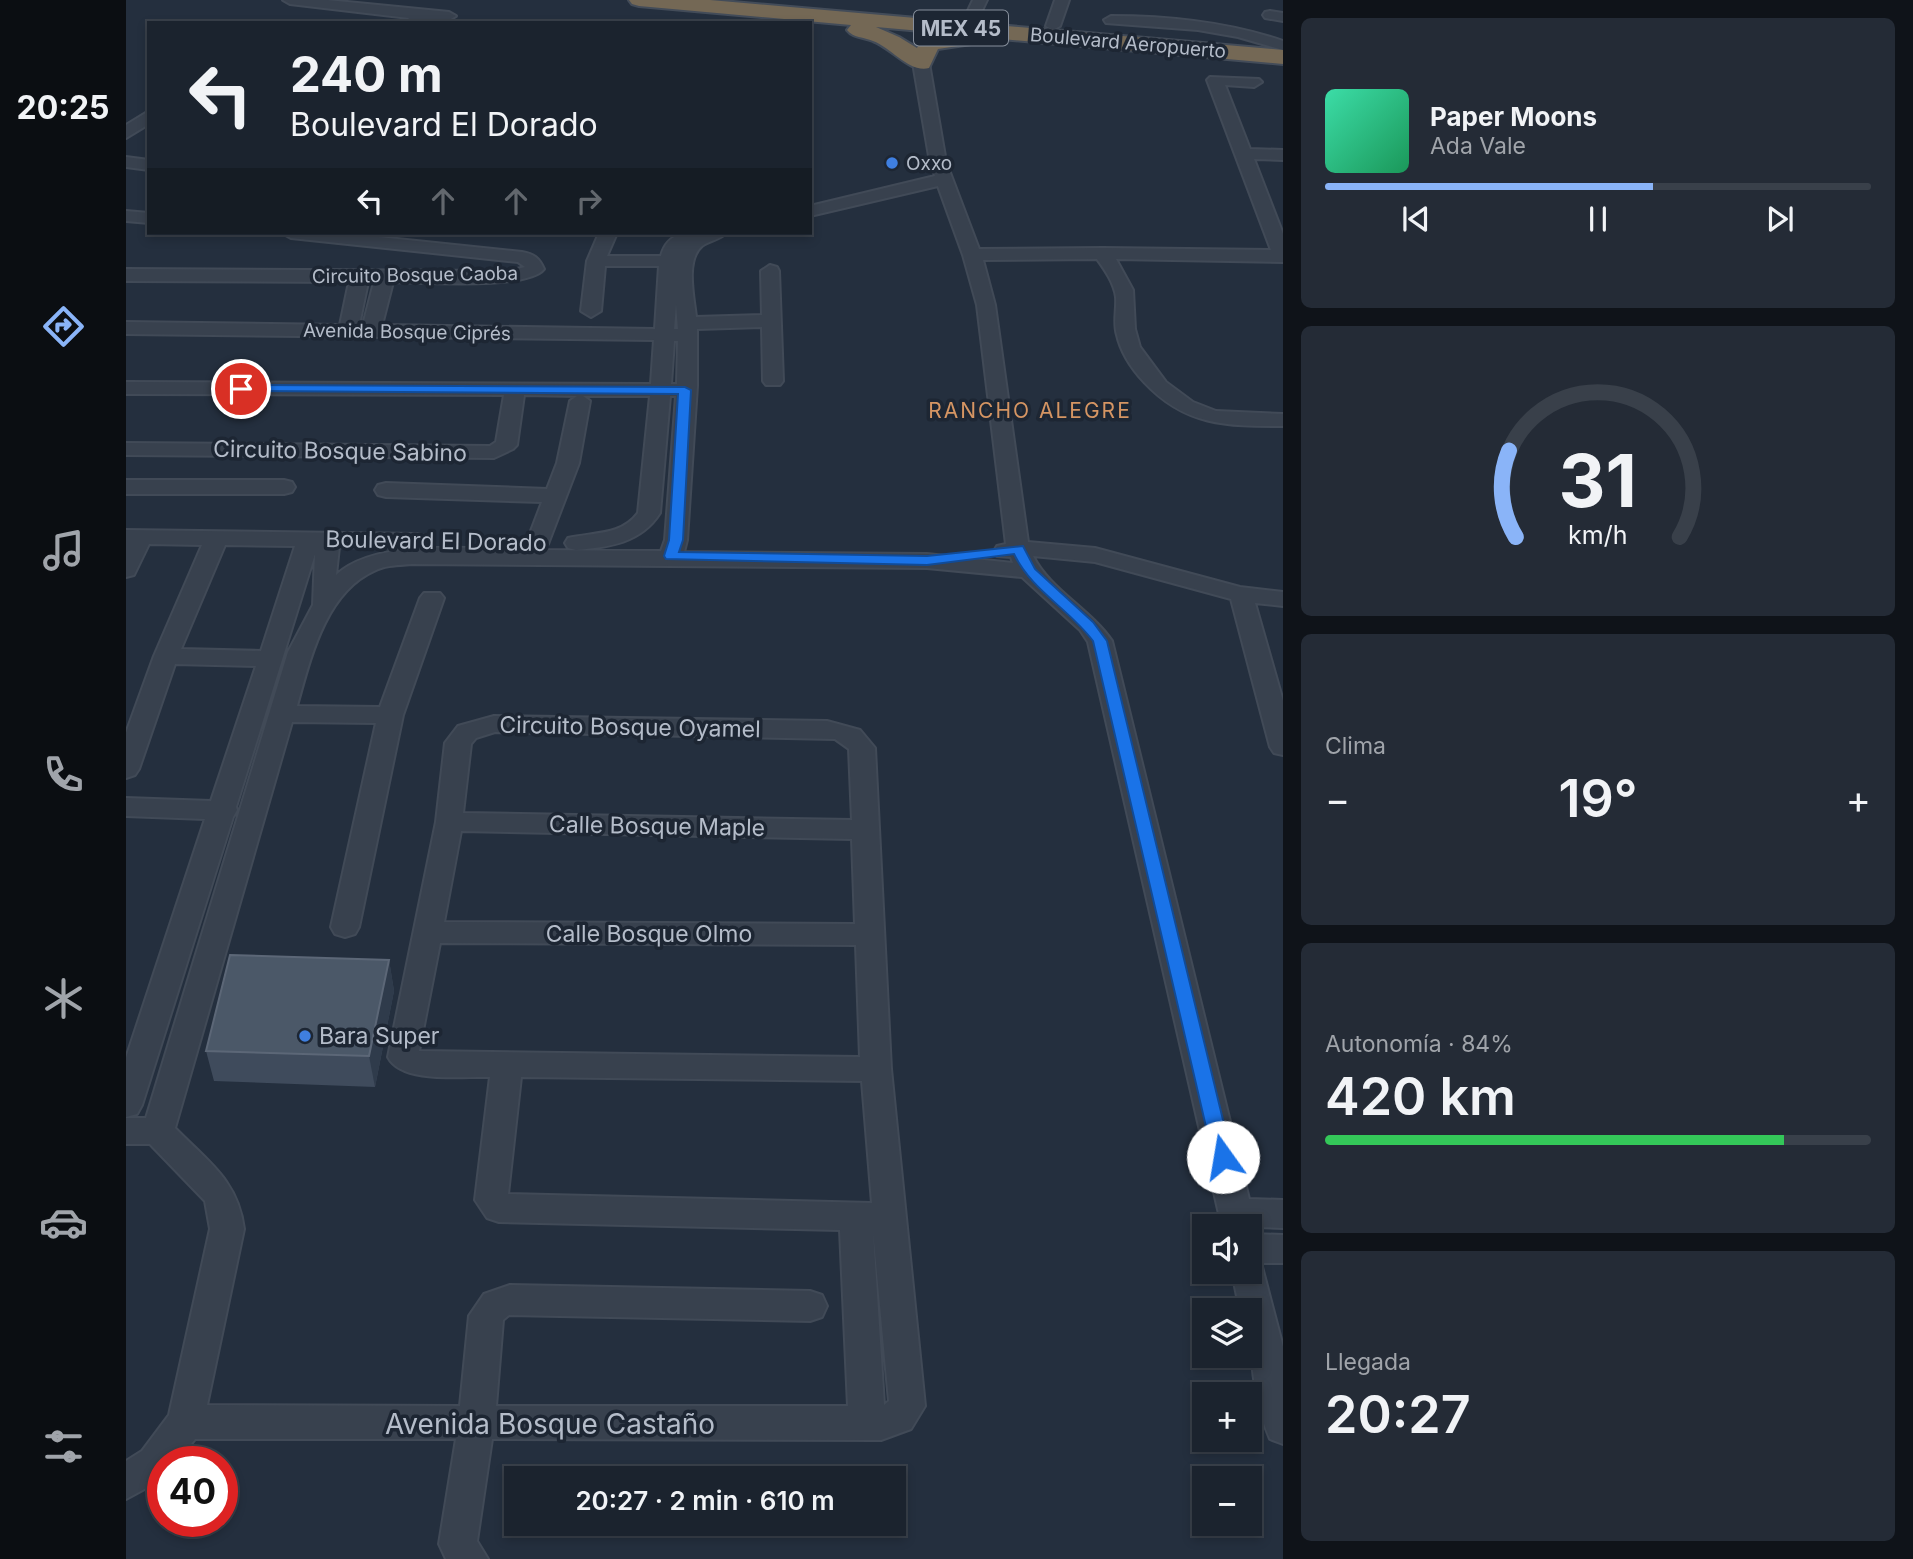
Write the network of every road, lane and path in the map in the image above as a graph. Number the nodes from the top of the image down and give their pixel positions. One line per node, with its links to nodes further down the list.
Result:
1 (290, 0): 8 (street)
2 (459, 0): 9 (street)
3 (639, 0): 10 (highway); 13 (highway, Boulevard Aeropuerto / MEX 45)
4 (750, 0): 7 (highway, Boulevard Aeropuerto / MEX 45)
5 (1062, 0): 13 (street)
6 (1114, 4): 12 (street)
7 (976, 10): 13 (highway, Boulevard Aeropuerto / MEX 45)
8 (416, 19): 9 (street)
9 (449, 19)
10 (762, 21)
11 (812, 26): 17 (highway)
12 (1109, 26): 13 (highway, Boulevard Aeropuerto / MEX 45); 14 (highway, Boulevard Aeropuerto / MEX 45)
13 (1056, 32): 15 (highway, Boulevard Aeropuerto / MEX 45); 17 (highway)
14 (1283, 46)
15 (1174, 48): 16 (highway, Boulevard Aeropuerto / MEX 45); 18 (street)
16 (1283, 57)
17 (921, 63): 26 (street)
18 (1283, 64)
19 (1254, 82): 22 (street)
20 (147, 118): 21 (street)
21 (126, 134)
22 (1243, 154): 23 (street); 33 (street)
23 (1283, 155)
24 (126, 162): 25 (street)
25 (147, 165)
26 (941, 170): 27 (street); 28 (street); 39 (street)
27 (880, 178): 28 (street); 29 (street)
28 (895, 191): 30 (street)
29 (812, 198)
30 (812, 211)
31 (126, 216): 32 (street)
32 (147, 218)
33 (1275, 218): 40 (street)
34 (311, 235): 46 (street, Circuito Bosque Caoba)
35 (607, 235): 41 (street)
36 (686, 235): 42 (street)
37 (713, 235): 50 (street)
38 (1103, 253): 39 (street); 40 (street); 60 (street)
39 (972, 255): 73 (street)
40 (1283, 256)
41 (596, 261): 42 (street); 47 (street)
42 (669, 261): 53 (street, Boulevard El Dorado)
43 (770, 271): 48 (street)
44 (126, 275): 45 (street, Circuito Bosque Caoba)
45 (360, 276): 46 (street, Circuito Bosque Caoba); 51 (street)
46 (385, 277): 52 (street)
47 (591, 311)
48 (771, 321): 50 (street, Avenida Bosque Ciprés); 54 (street)
49 (126, 328): 51 (street, Avenida Bosque Ciprés)
50 (687, 329): 53 (street, Avenida Bosque Ciprés); 58 (street)
51 (348, 331): 52 (street, Avenida Bosque Ciprés)
52 (371, 332): 53 (street, Avenida Bosque Ciprés)
53 (664, 335): 57 (street, Boulevard El Dorado)
54 (773, 381)
55 (126, 387): 56 (street)
56 (515, 396): 57 (street); 59 (street); 63 (street, Circuito Bosque Sabino)
57 (660, 396): 58 (street); 59 (street); 71 (street, Boulevard El Dorado)
58 (685, 396): 72 (street)
59 (580, 401): 67 (street)
60 (1182, 403): 61 (street); 62 (street)
61 (1283, 409)
62 (1283, 420)
63 (126, 449)
64 (126, 487): 65 (street)
65 (284, 487)
66 (386, 490): 67 (street)
67 (554, 496): 71 (street)
68 (133, 537): 69 (street); 74 (street)
69 (217, 537): 70 (street); 79 (street)
70 (319, 539): 71 (street, Boulevard El Dorado); 78 (street); 80 (street, Boulevard El Dorado)
71 (537, 544)
72 (671, 556): 73 (street, Boulevard El Dorado); 78 (street, Boulevard El Dorado)
73 (1024, 560): 75 (street, Boulevard El Dorado); 98 (street)
74 (126, 570)
75 (1241, 594): 77 (street, Boulevard El Dorado); 81 (street)
76 (432, 598): 83 (street)
77 (1283, 599)
78 (324, 603): 82 (street, Boulevard El Dorado)
79 (166, 656): 80 (street); 85 (street)
80 (271, 659): 87 (street, Boulevard El Dorado)
81 (1277, 707): 84 (street)
82 (281, 714): 83 (street); 97 (street, Boulevard El Dorado)
83 (390, 715): 90 (street)
84 (1283, 747)
85 (126, 769)
86 (126, 807): 87 (street)
87 (223, 810): 96 (street, Boulevard El Dorado)
88 (449, 822): 89 (street, Calle Bosque Maple); 89 (street, Circuito Bosque Oyamel); 91 (street, Circuito Bosque Oyamel)
89 (865, 830): 92 (street, Circuito Bosque Oyamel)
90 (345, 926)
91 (428, 932): 92 (street, Calle Bosque Olmo); 93 (street, Circuito Bosque Oyamel)
92 (870, 935): 95 (street, Circuito Bosque Oyamel)
93 (405, 974): 94 (street, Circuito Bosque Oyamel)
94 (507, 1065): 95 (street, Circuito Bosque Oyamel); 100 (street)
95 (876, 1069): 100 (street, Circuito Bosque Oyamel)
96 (126, 1105)
97 (142, 1131): 107 (street, Boulevard El Dorado)
98 (1236, 1214)
99 (1283, 1214): 101 (street)
100 (872, 1216): 106 (street, Circuito Bosque Oyamel); 108 (street, Circuito Bosque Oyamel)
101 (1262, 1216)
102 (1262, 1248): 103 (street)
103 (1283, 1249)
104 (1252, 1284): 110 (street)
105 (810, 1306): 109 (street)
106 (906, 1406): 108 (street, Avenida Bosque Castaño)
107 (186, 1422): 109 (street, Avenida Bosque Castaño); 111 (street, Boulevard El Dorado)
108 (867, 1423): 109 (street, Avenida Bosque Castaño)
109 (476, 1424): 112 (street)
110 (1283, 1427)
111 (126, 1481)
112 (469, 1559)

